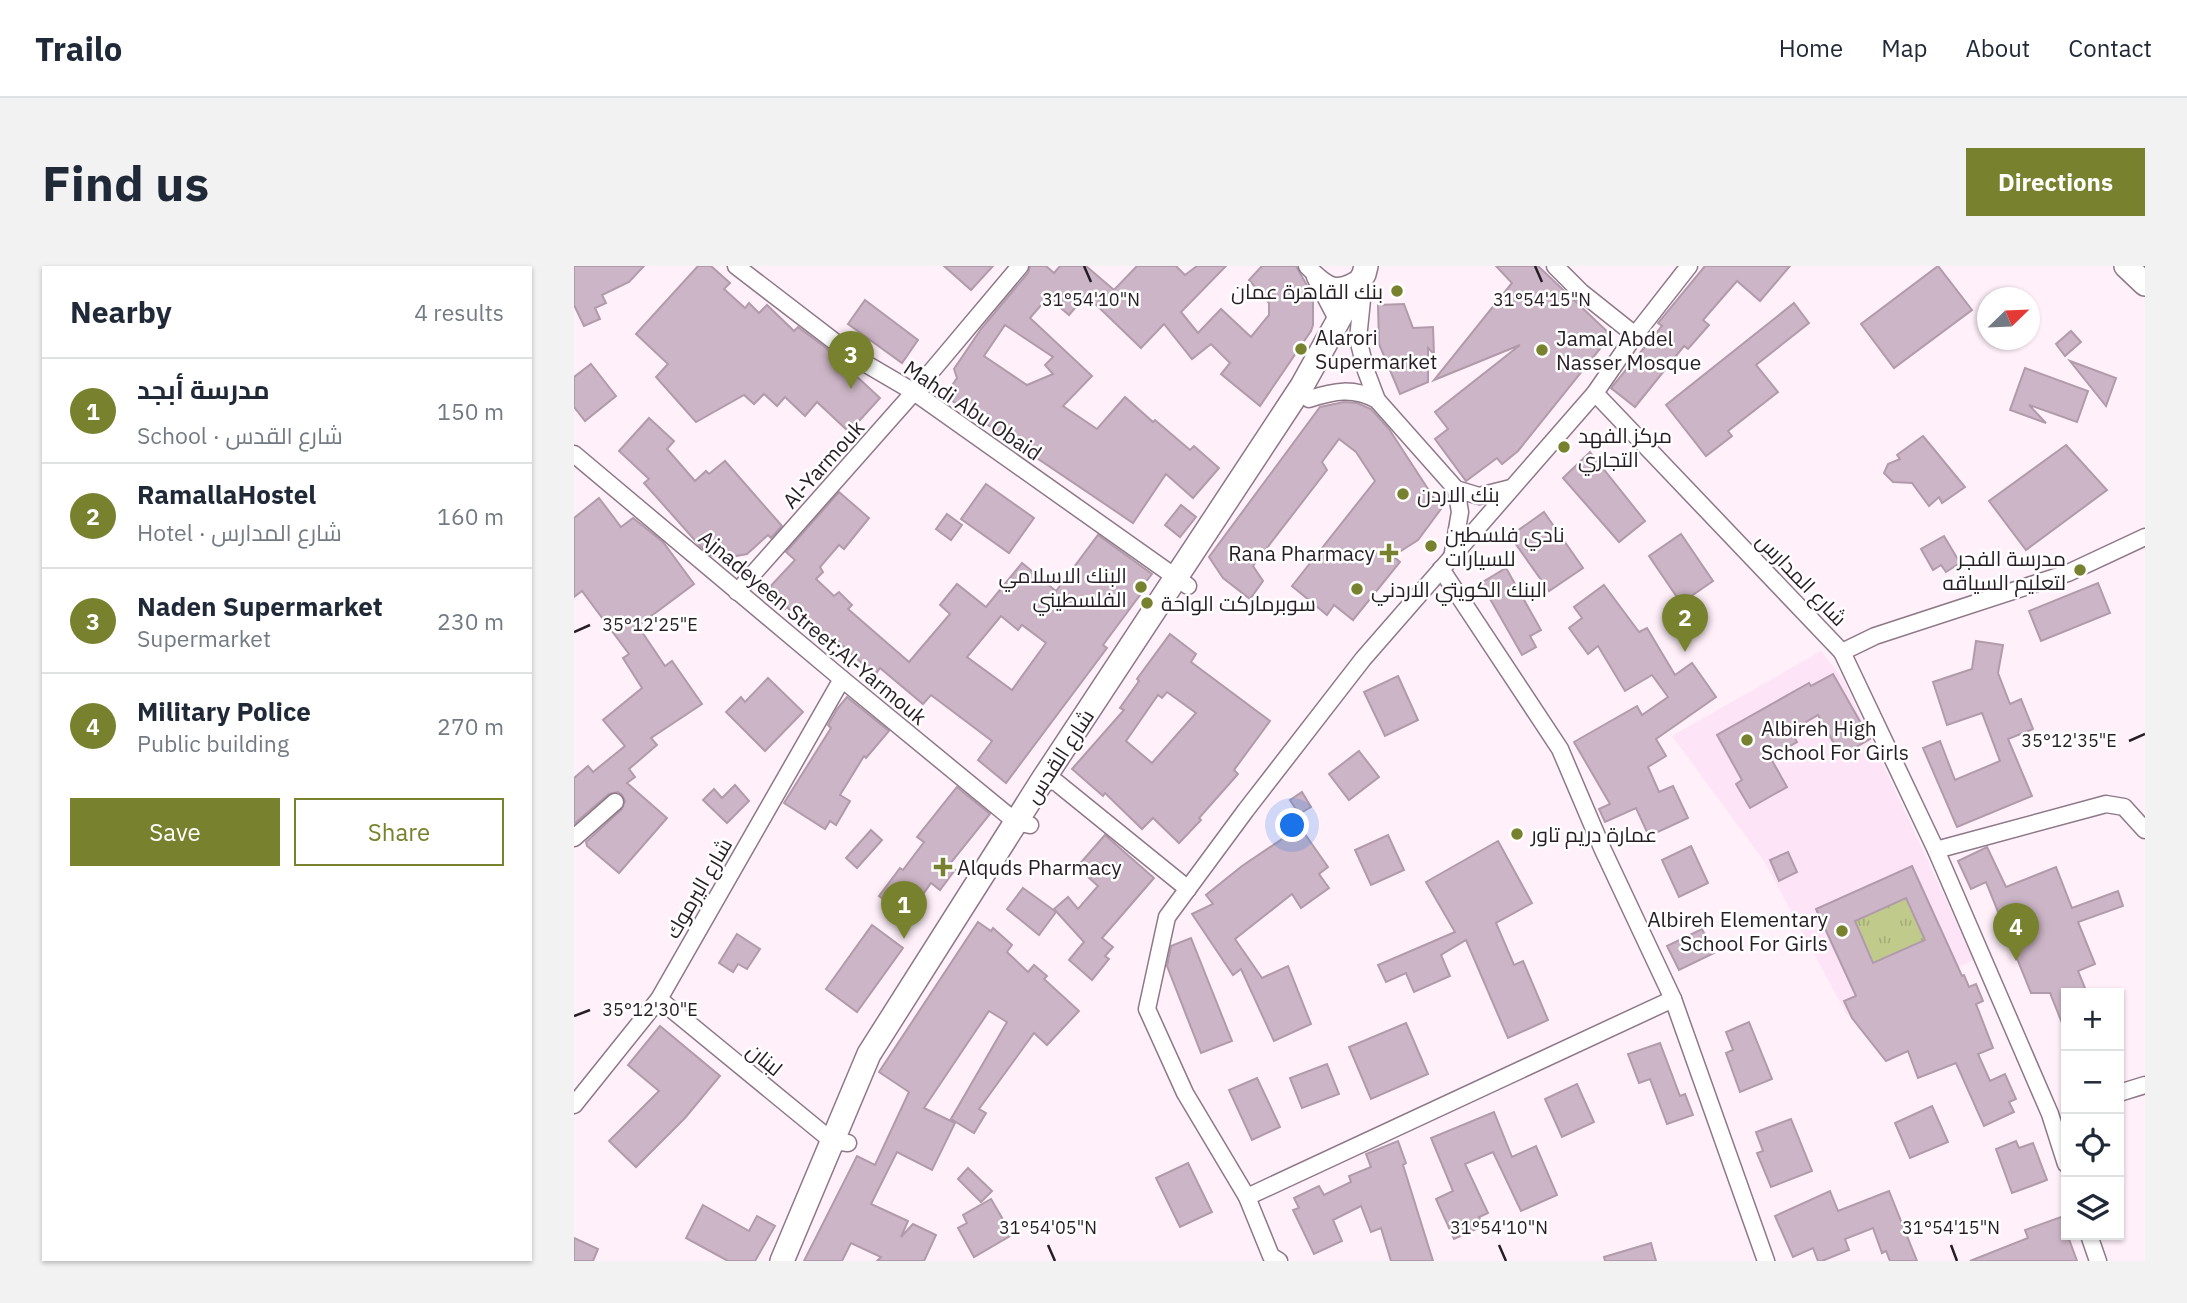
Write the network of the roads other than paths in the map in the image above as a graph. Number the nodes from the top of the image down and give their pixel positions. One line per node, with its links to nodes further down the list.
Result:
1 (736, 266): 11 (street, Mahdi Abu Obaid)
2 (1020, 266): 11 (street, Al-Yarmouk)
3 (1555, 266): 10 (street)
4 (1689, 266): 10 (street)
5 (2126, 266): 8 (main road)
6 (1310, 269): 7 (street); 9 (street)
7 (1365, 270): 9 (main road); 14 (street)
8 (2145, 284)
9 (1338, 321): 13 (main road); 20 (main road)
10 (1635, 335): 12 (street)
11 (914, 392): 20 (street, Mahdi Abu Obaid); 21 (street, Al-Yarmouk)
12 (1595, 393): 16 (street); 22 (street, شارع المدارس)
13 (1309, 399): 14 (street); 20 (main road)
14 (1377, 400): 17 (street)
15 (574, 454): 21 (street, Ajnadeyeen Street;Al-Yarmouk)
16 (1511, 488): 17 (street); 19 (street)
17 (1457, 489): 19 (street)
18 (2145, 537): 22 (street, شارع المدارس)
19 (1447, 564): 30 (street); 32 (street)
20 (1183, 582): 24 (main road)
21 (737, 592): 23 (street, Ajnadeyeen Street;Al-Yarmouk)
22 (1842, 652): 29 (street)
23 (842, 679): 26 (street, Ajnadeyeen Street;Al-Yarmouk); 31 (street, شارع اليرموك)
24 (1049, 781): 26 (main road); 30 (street)
25 (615, 802): 28 (street)
26 (1023, 823): 38 (main road)
27 (2145, 830): 29 (street)
28 (574, 838)
29 (1936, 850): 37 (street)
30 (1188, 889): 40 (street)
31 (659, 999): 35 (street, شارع اليرموك); 38 (street, لبنان)
32 (1673, 999): 40 (street); 45 (street)
33 (2145, 1085): 34 (street)
34 (2124, 1091)
35 (574, 1105)
36 (2061, 1111): 37 (street)
37 (2050, 1114): 39 (street)
38 (840, 1142): 42 (main road); 43 (main road)
39 (2061, 1148)
40 (1247, 1197): 44 (street)
41 (2091, 1240): 46 (street)
42 (782, 1261)
43 (797, 1261)
44 (1279, 1261)
45 (1766, 1261)
46 (2098, 1261)

